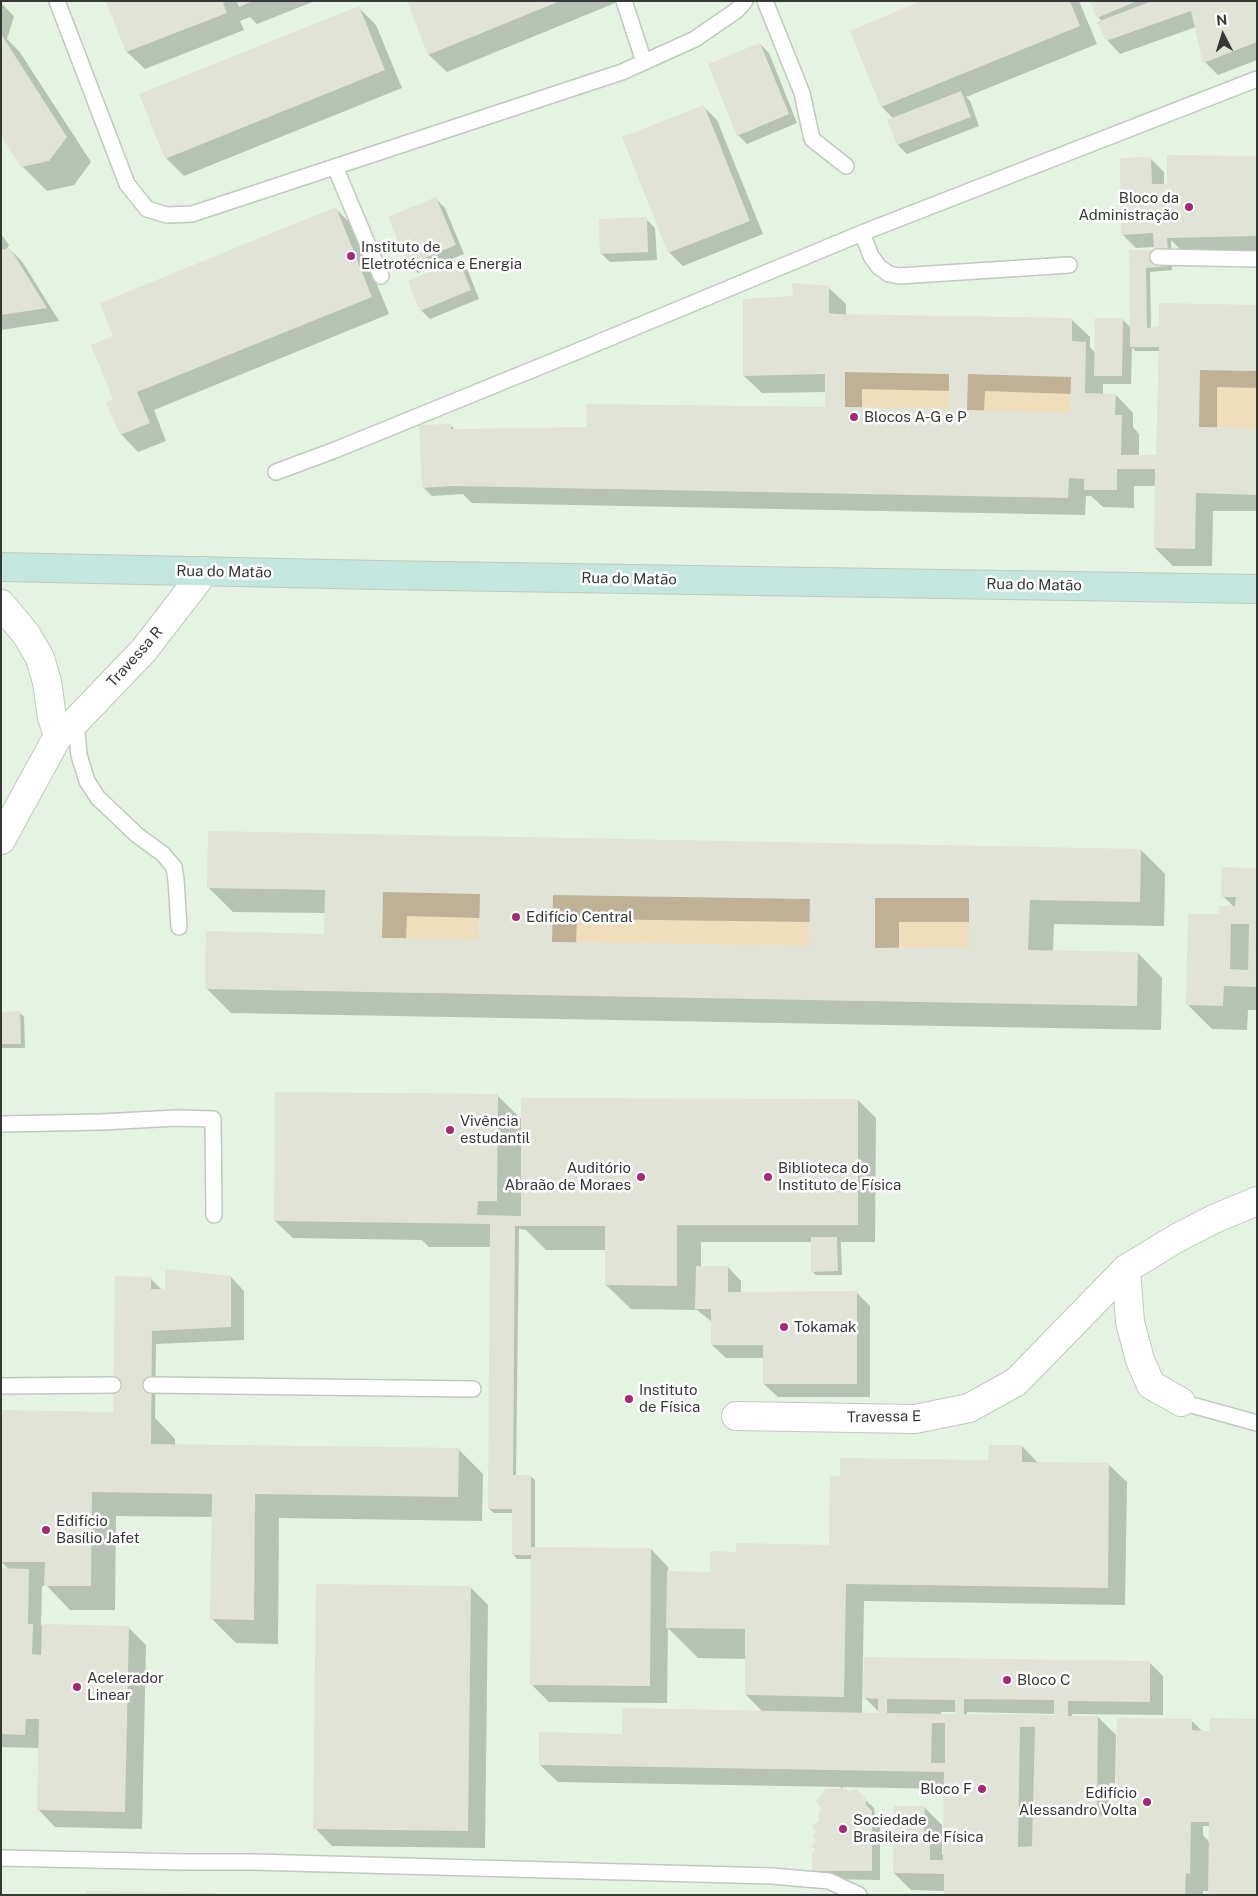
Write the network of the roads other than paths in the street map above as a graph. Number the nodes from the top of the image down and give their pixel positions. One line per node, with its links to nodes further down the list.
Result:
1 (57, 1): 8 (lane)
2 (624, 1): 5 (lane)
3 (745, 1): 5 (lane)
4 (765, 1): 7 (lane)
5 (644, 62): 8 (lane)
6 (1257, 79): 9 (lane)
7 (846, 166)
8 (335, 167): 13 (lane)
9 (862, 233): 12 (lane); 14 (lane)
10 (1158, 257): 11 (lane)
11 (1257, 260)
12 (1069, 265)
13 (381, 276)
14 (276, 472)
15 (1, 567): 16 (street, Rua do Matão)
16 (205, 571): 17 (street, Rua do Matão); 19 (street, Travessa R)
17 (1257, 589)
18 (1, 604): 19 (street)
19 (67, 729): 20 (street, Travessa R); 21 (lane)
20 (1, 840)
21 (179, 927)
22 (1, 1124): 24 (lane)
23 (1257, 1201): 25 (street, Travessa E)
24 (214, 1215)
25 (1126, 1269): 30 (street); 31 (street, Travessa E)
26 (114, 1385): 28 (lane)
27 (151, 1385): 29 (lane)
28 (1, 1386)
29 (473, 1389)
30 (1182, 1402): 32 (lane)
31 (736, 1416)
32 (1257, 1423)
33 (1, 1858): 34 (lane)
34 (859, 1895)

